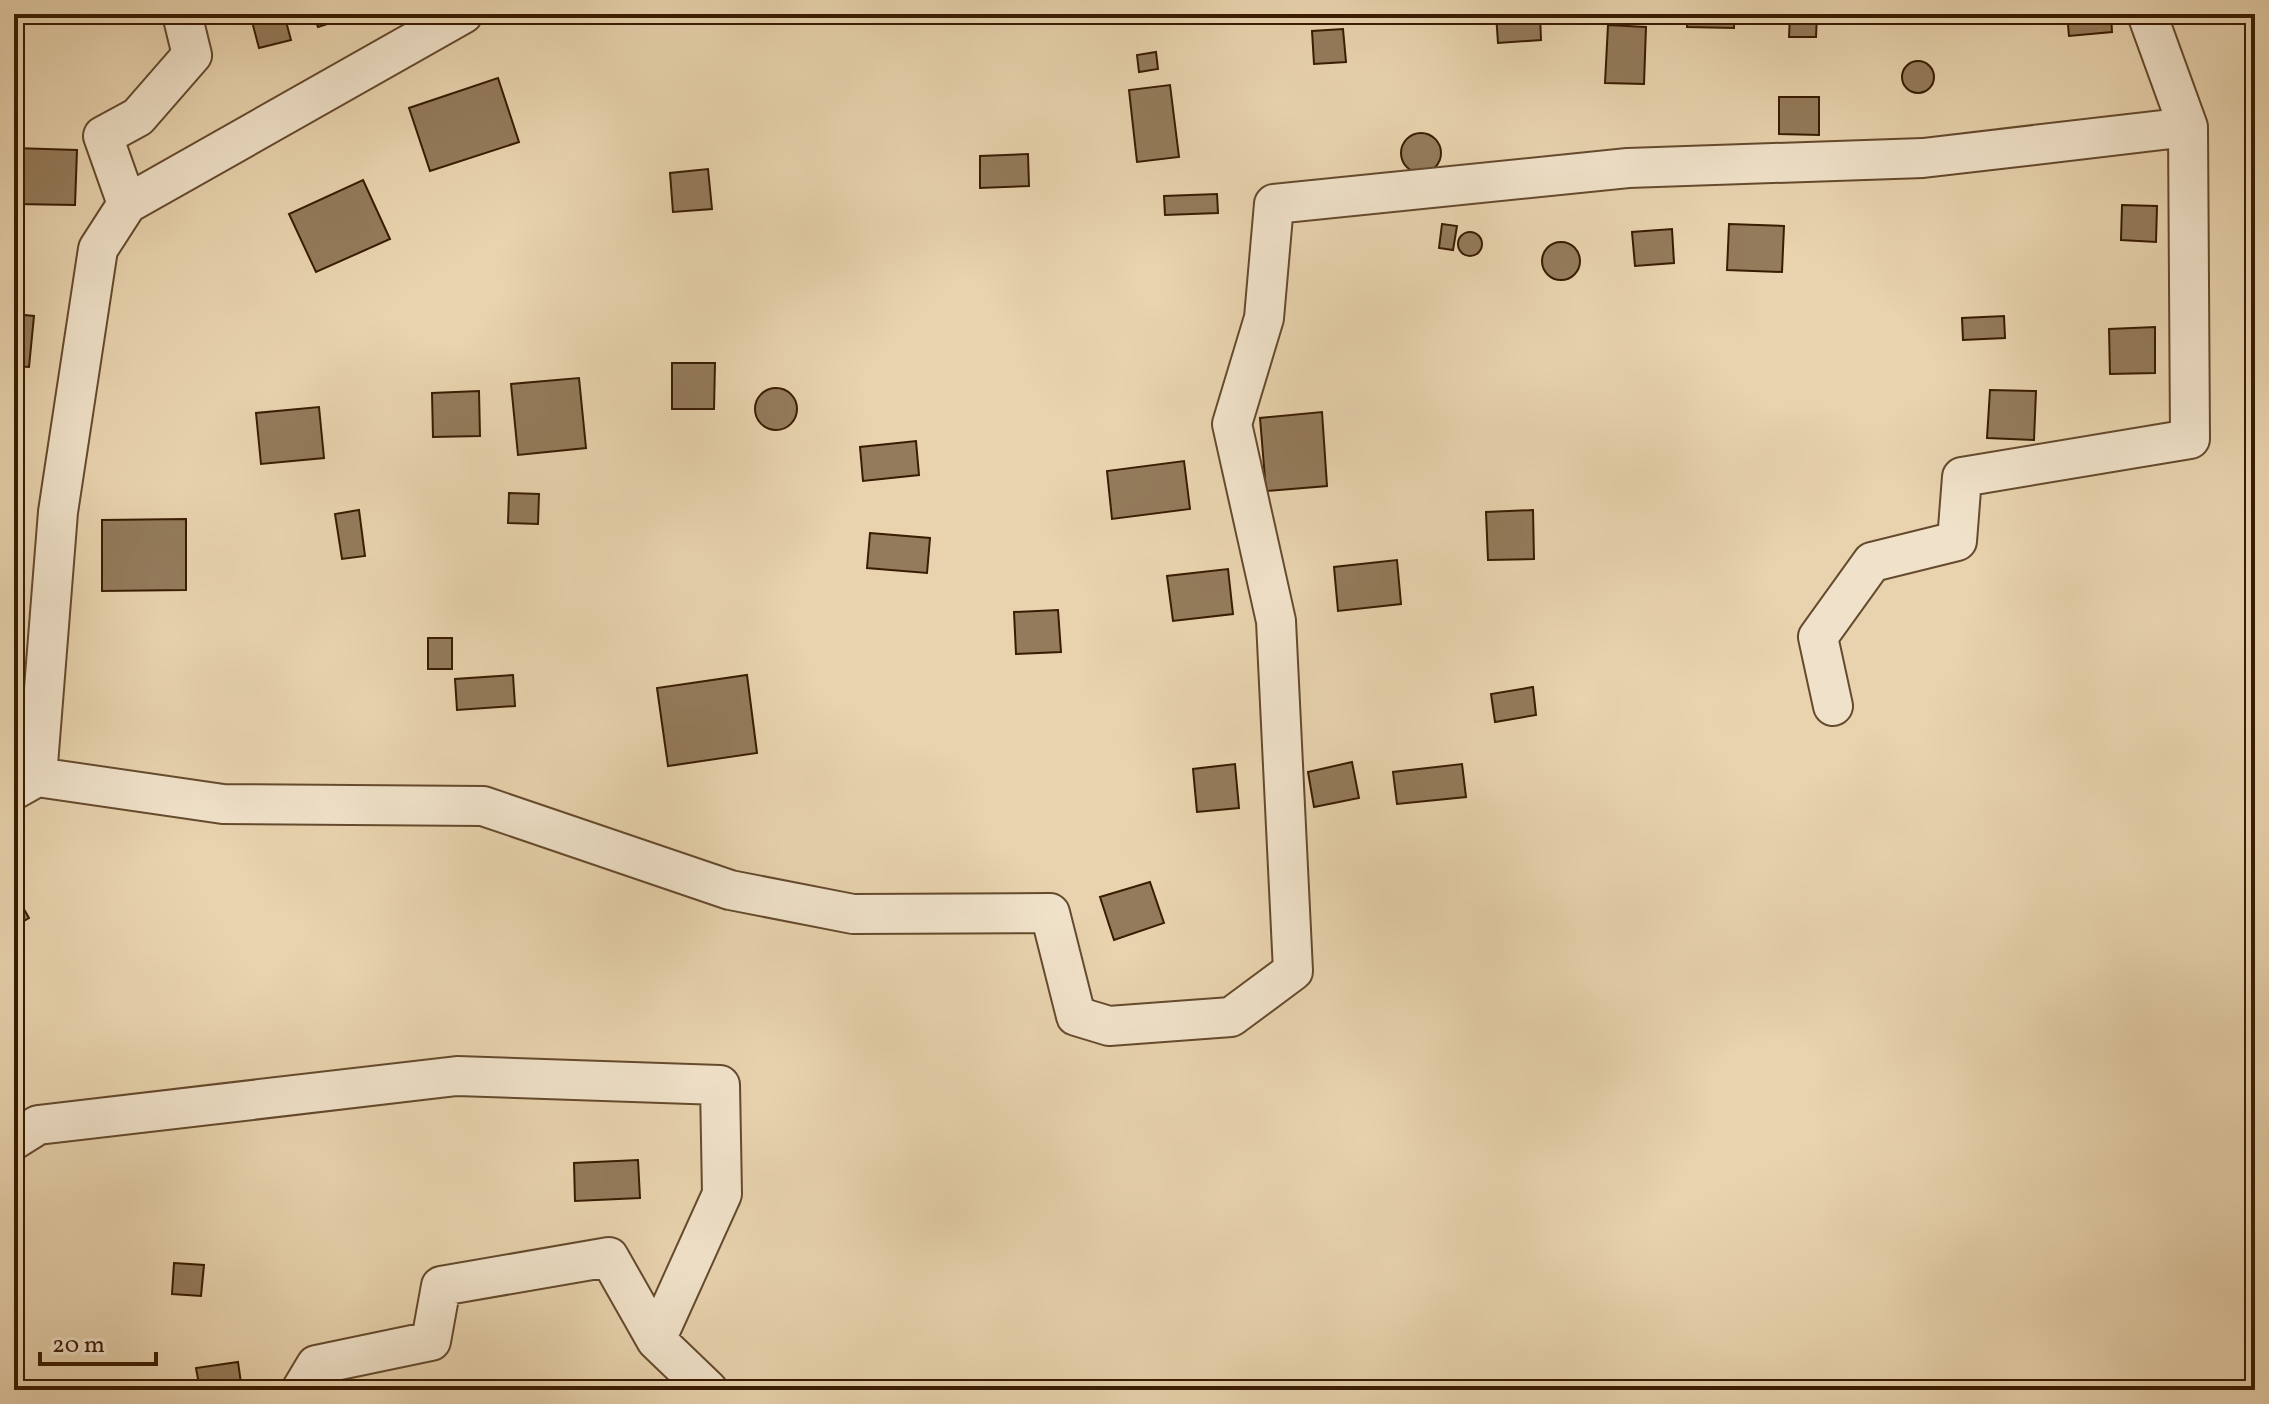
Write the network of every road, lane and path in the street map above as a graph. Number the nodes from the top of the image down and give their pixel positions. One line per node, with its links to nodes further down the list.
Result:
1 (182, 14): 5 (street)
2 (463, 14): 5 (street)
3 (2147, 14): 4 (street)
4 (2188, 127): 6 (street); 7 (street)
5 (127, 204): 7 (street)
6 (1833, 706)
7 (26, 784)
8 (14, 1140): 9 (street)
9 (656, 1340): 10 (street); 11 (street)
10 (301, 1390)
11 (708, 1390)

